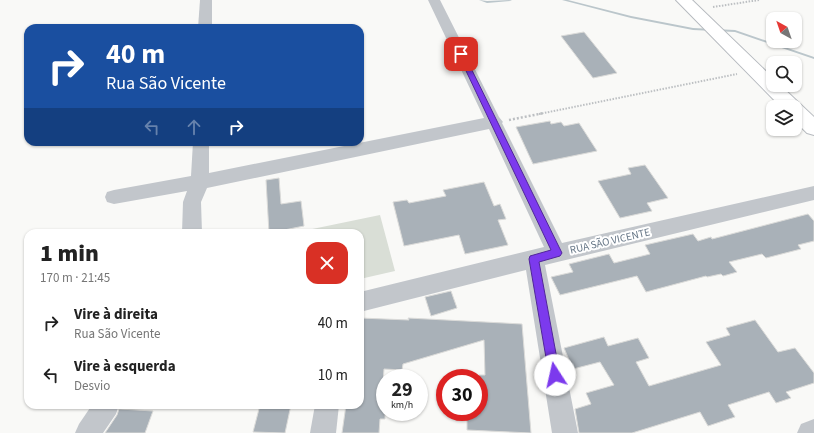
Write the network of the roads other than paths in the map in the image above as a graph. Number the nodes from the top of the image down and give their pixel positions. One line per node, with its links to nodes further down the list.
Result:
1 (206, 0): 4 (street)
2 (434, 0): 7 (street)
3 (692, 10): 5 (main road)
4 (205, 24)
5 (785, 100)
6 (802, 117): 8 (main road)
7 (494, 122): 10 (street); 14 (street)
8 (814, 128)
9 (201, 146): 10 (street)
10 (200, 182): 12 (street); 13 (street)
11 (814, 193): 14 (street, RUA SÃO VICENTE)
12 (114, 197)
13 (192, 229)
14 (557, 253): 15 (street, RUA SÃO VICENTE)
15 (534, 259): 16 (street, RUA SÃO VICENTE); 22 (street)
16 (364, 301)
17 (104, 409): 20 (street)
18 (326, 409): 21 (street)
19 (814, 432): 23 (street)
20 (88, 433)
21 (323, 433)
22 (565, 433)
23 (810, 433)

